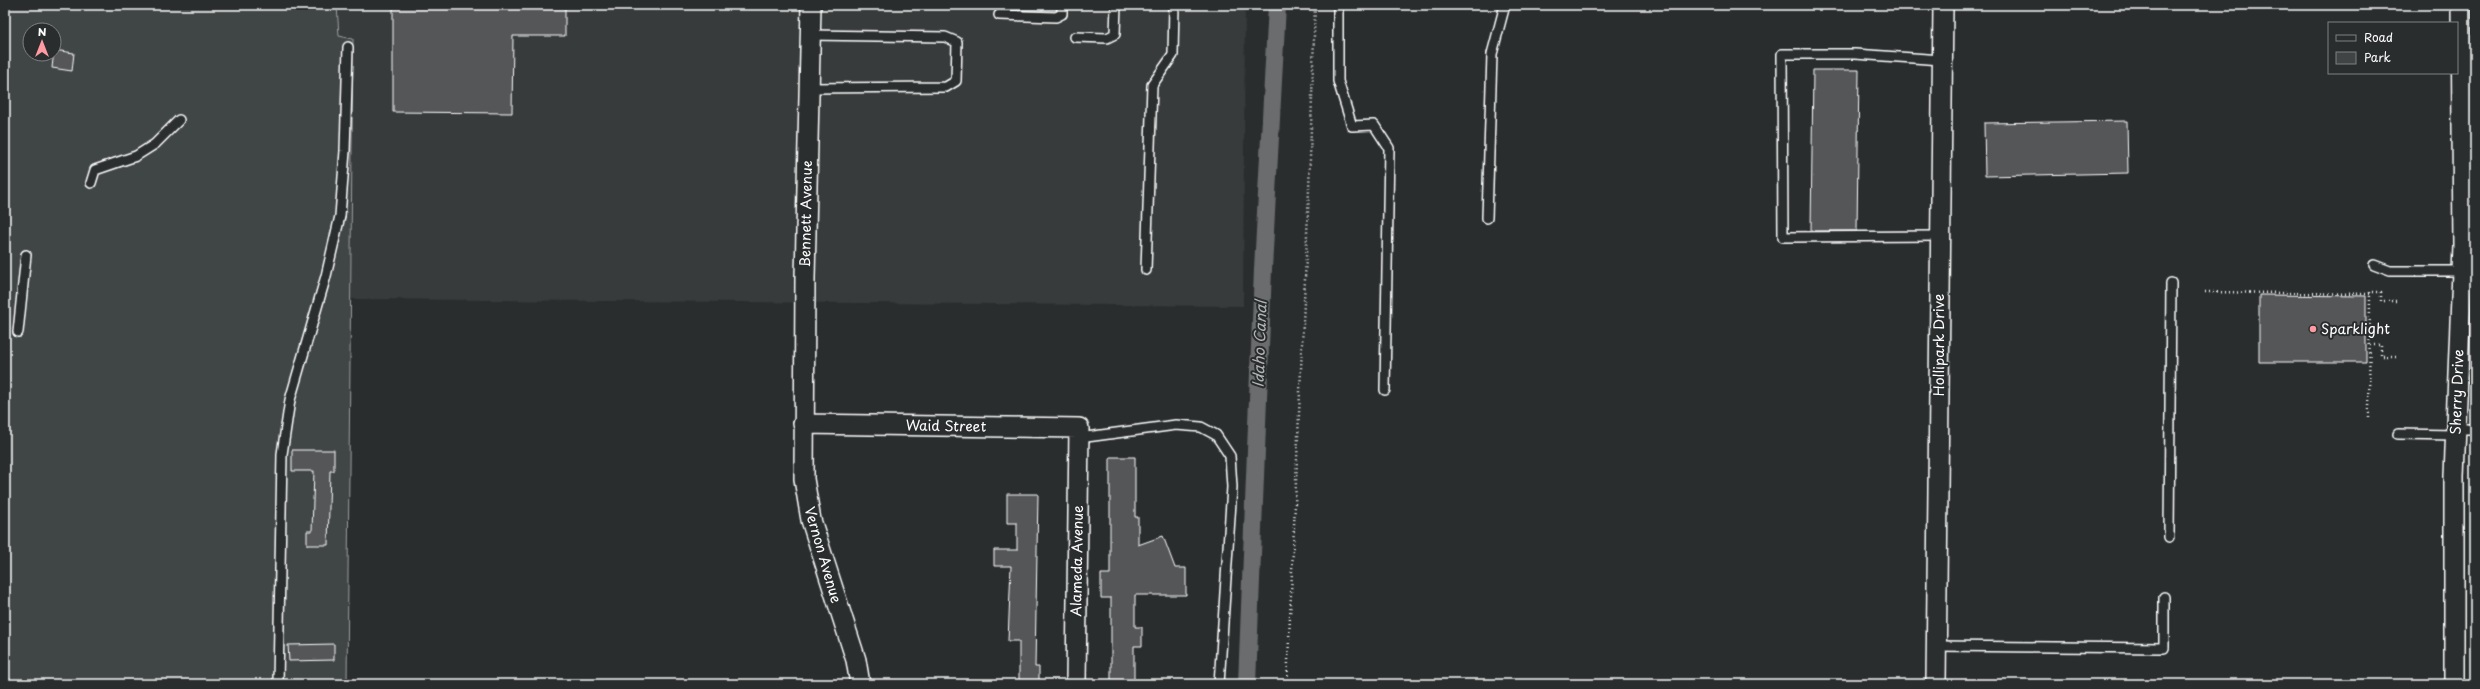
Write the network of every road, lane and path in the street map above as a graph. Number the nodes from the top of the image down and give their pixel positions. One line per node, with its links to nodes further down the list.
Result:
1 (811, 5): 11 (street, Bennett Avenue)
2 (1062, 5): 10 (lane)
3 (1116, 5): 12 (lane)
4 (1174, 5): 23 (lane)
5 (1315, 5): 46 (path)
6 (1338, 5): 32 (lane)
7 (1505, 5): 19 (lane)
8 (1943, 5): 14 (street, Hollipark Drive)
9 (2461, 5): 17 (street, Sherry Drive)
10 (998, 15)
11 (810, 35): 15 (street, Bennett Avenue); 15 (lane)
12 (1075, 37)
13 (348, 47): 42 (lane)
14 (1942, 60): 20 (street, Hollipark Drive); 20 (lane)
15 (809, 88): 34 (street, Bennett Avenue)
16 (179, 120): 18 (lane)
17 (2468, 156): 24 (street, Sherry Drive)
18 (91, 183)
19 (1487, 218)
20 (1940, 236): 41 (street, Hollipark Drive)
21 (26, 255): 29 (lane)
22 (2374, 265): 24 (lane)
23 (1146, 270)
24 (2461, 271): 36 (street, Sherry Drive)
25 (2171, 283): 39 (lane)
26 (2205, 292): 27 (path)
27 (2370, 294): 28 (path); 30 (path)
28 (2398, 301)
29 (18, 332)
30 (2370, 345): 31 (path); 33 (path)
31 (2398, 356)
32 (1386, 390)
33 (2369, 417)
34 (803, 424): 38 (street, Waid Street); 43 (street, Vernon Avenue)
35 (2475, 429): 36 (lane)
36 (2455, 432): 37 (lane); 48 (street, Sherry Drive)
37 (2398, 434)
38 (1079, 438): 44 (street, Alameda Avenue); 45 (lane)
39 (2169, 537)
40 (2164, 597): 41 (lane)
41 (1936, 646): 47 (street, Hollipark Drive)
42 (278, 684)
43 (860, 684)
44 (1076, 684)
45 (1219, 684)
46 (1287, 684)
47 (1936, 684)
48 (2454, 684)

